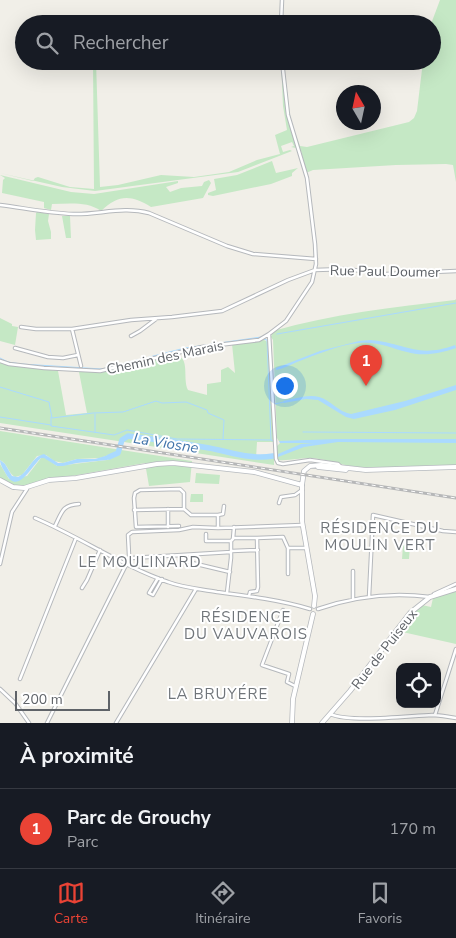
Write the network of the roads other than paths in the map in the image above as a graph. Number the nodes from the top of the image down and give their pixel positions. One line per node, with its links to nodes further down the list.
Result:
1 (282, 0): 2 (street)
2 (281, 15)
3 (283, 70): 5 (street)
4 (0, 205): 5 (street)
5 (316, 259): 6 (street)
6 (315, 270): 7 (street, Rue Paul Doumer); 8 (street, Rue Paul Doumer); 11 (street)
7 (456, 271)
8 (158, 318): 10 (street, Rue Paul Doumer); 12 (street)
9 (21, 327): 10 (street, Rue Paul Doumer)
10 (72, 328): 14 (street)
11 (269, 334): 15 (street, Chemin des Marais); 17 (street)
12 (131, 336)
13 (16, 348): 14 (street)
14 (78, 355): 16 (street)
15 (0, 361)
16 (81, 366)
17 (336, 468): 18 (main road); 21 (main road)
18 (456, 468)
19 (64, 479): 21 (main road); 22 (main road); 23 (main road)
20 (0, 480): 22 (main road)
21 (302, 487): 25 (street); 33 (main road)
22 (20, 488): 23 (main road); 24 (street)
23 (27, 489): 24 (street)
24 (22, 496): 51 (street)
25 (279, 503)
26 (79, 504): 34 (street)
27 (224, 506): 31 (street)
28 (184, 509): 29 (street); 30 (street); 31 (street)
29 (134, 510): 30 (street); 36 (street)
30 (168, 510): 36 (street)
31 (218, 515): 38 (street)
32 (35, 518): 34 (street)
33 (302, 525): 37 (street); 45 (main road)
34 (56, 526): 41 (street)
35 (179, 526): 36 (street)
36 (168, 527)
37 (234, 527): 38 (street); 43 (street)
38 (218, 528): 48 (street)
39 (456, 532): 62 (street)
40 (206, 534): 43 (street)
41 (76, 538): 46 (street); 70 (street)
42 (258, 538): 43 (street); 44 (street); 47 (street)
43 (232, 539): 48 (street)
44 (288, 548): 45 (street); 54 (street)
45 (306, 548): 65 (main road)
46 (100, 550): 50 (street); 57 (street)
47 (258, 550): 48 (street); 61 (street)
48 (231, 551): 53 (street)
49 (188, 562): 53 (street)
50 (127, 563): 55 (street); 77 (street)
51 (0, 564)
52 (353, 571): 64 (street)
53 (230, 572): 60 (street)
54 (288, 574)
55 (160, 579): 55 (street); 58 (street)
56 (456, 584): 63 (street)
57 (82, 588)
58 (196, 589): 60 (street); 78 (street)
59 (456, 589): 63 (main road, Rue de Puiseux)
60 (227, 593): 61 (street)
61 (248, 596): 66 (street)
62 (369, 597): 63 (street); 64 (street)
63 (430, 597): 73 (main road, Rue de Puiseux)
64 (352, 599): 65 (street)
65 (316, 607): 66 (main road); 68 (main road)
66 (310, 609): 68 (main road)
67 (283, 610): 71 (street)
68 (314, 614): 71 (main road)
69 (456, 649): 74 (street)
70 (20, 679)
71 (296, 686): 79 (main road)
72 (0, 688): 76 (street)
73 (330, 714): 74 (street); 80 (main road, Rue de Puiseux)
74 (435, 716): 75 (street)
75 (456, 718)
76 (29, 723)
77 (47, 723)
78 (116, 723)
79 (292, 723)
80 (322, 723)

